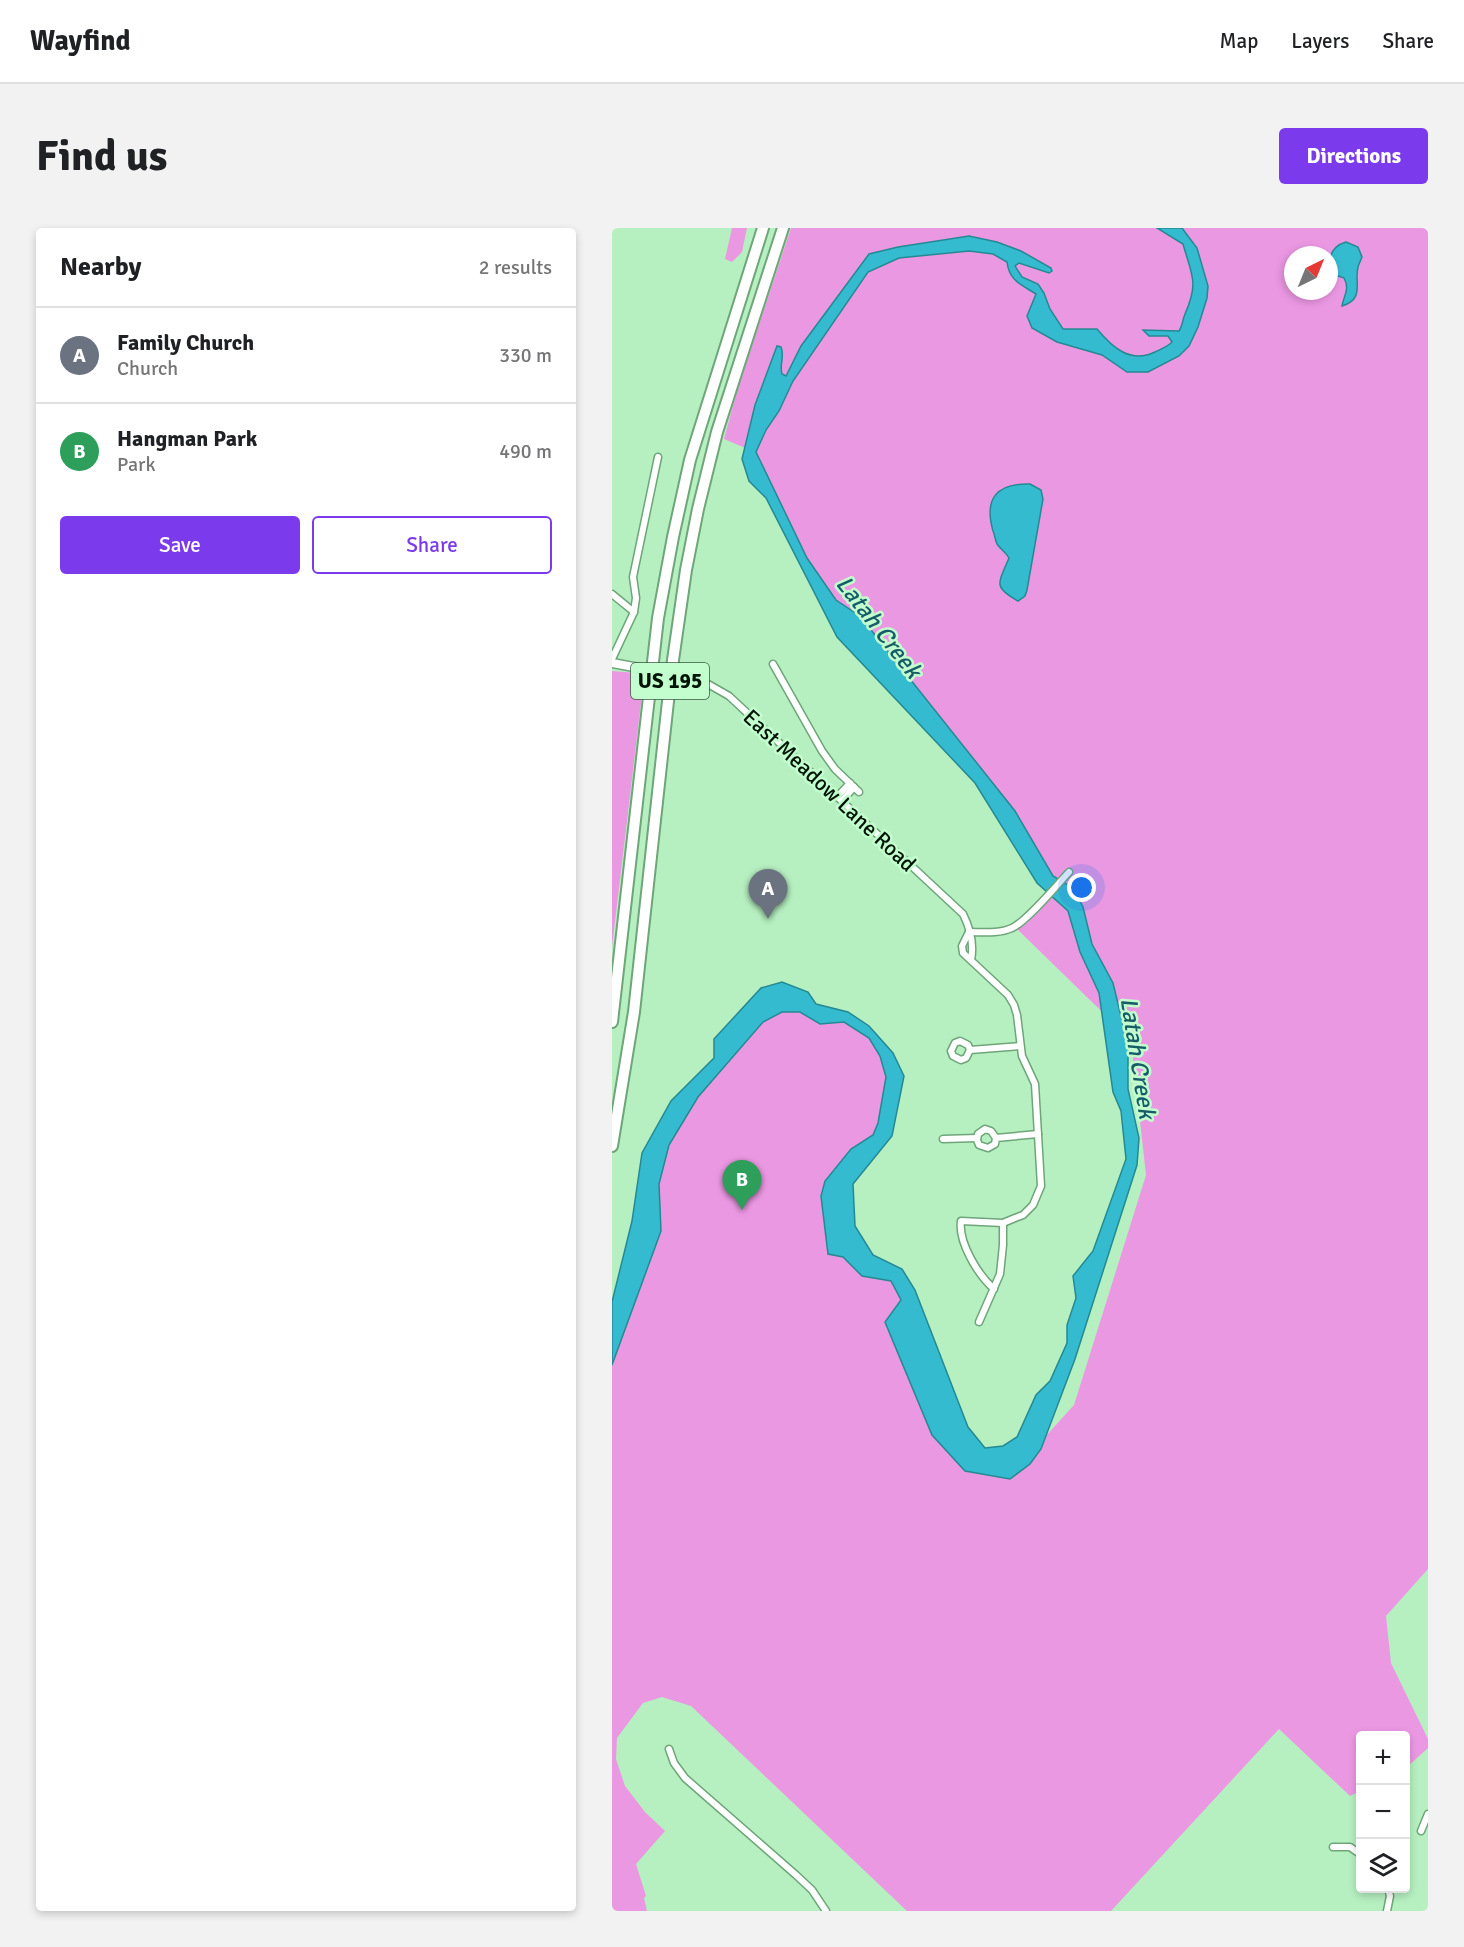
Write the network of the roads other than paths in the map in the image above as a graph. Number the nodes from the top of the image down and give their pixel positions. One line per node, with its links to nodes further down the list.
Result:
1 (763, 228): 8 (highway, US 195)
2 (783, 228): 9 (highway, US 195)
3 (658, 458): 5 (street)
4 (612, 594): 5 (street)
5 (634, 612): 6 (street)
6 (612, 661): 8 (street)
7 (773, 664): 10 (street)
8 (653, 672): 9 (street); 13 (highway, US 195)
9 (671, 674): 10 (street, East Meadow Lane Road); 20 (highway, US 195)
10 (839, 799): 12 (street, East Meadow Lane Road)
11 (1069, 872): 12 (street)
12 (969, 932): 14 (street)
13 (612, 1022)
14 (1020, 1046): 15 (street); 16 (street)
15 (970, 1050)
16 (1038, 1134): 18 (street); 21 (street)
17 (977, 1138): 18 (street); 18 (street); 19 (street)
18 (996, 1138)
19 (944, 1139)
20 (612, 1146)
21 (1003, 1223): 22 (street); 22 (street)
22 (994, 1289): 23 (street)
23 (979, 1322)
24 (669, 1749): 31 (street)
25 (1428, 1814): 26 (street)
26 (1427, 1822): 27 (street)
27 (1421, 1832)
28 (1334, 1847): 29 (street)
29 (1356, 1851)
30 (1389, 1893): 32 (street)
31 (826, 1911)
32 (1387, 1911)

